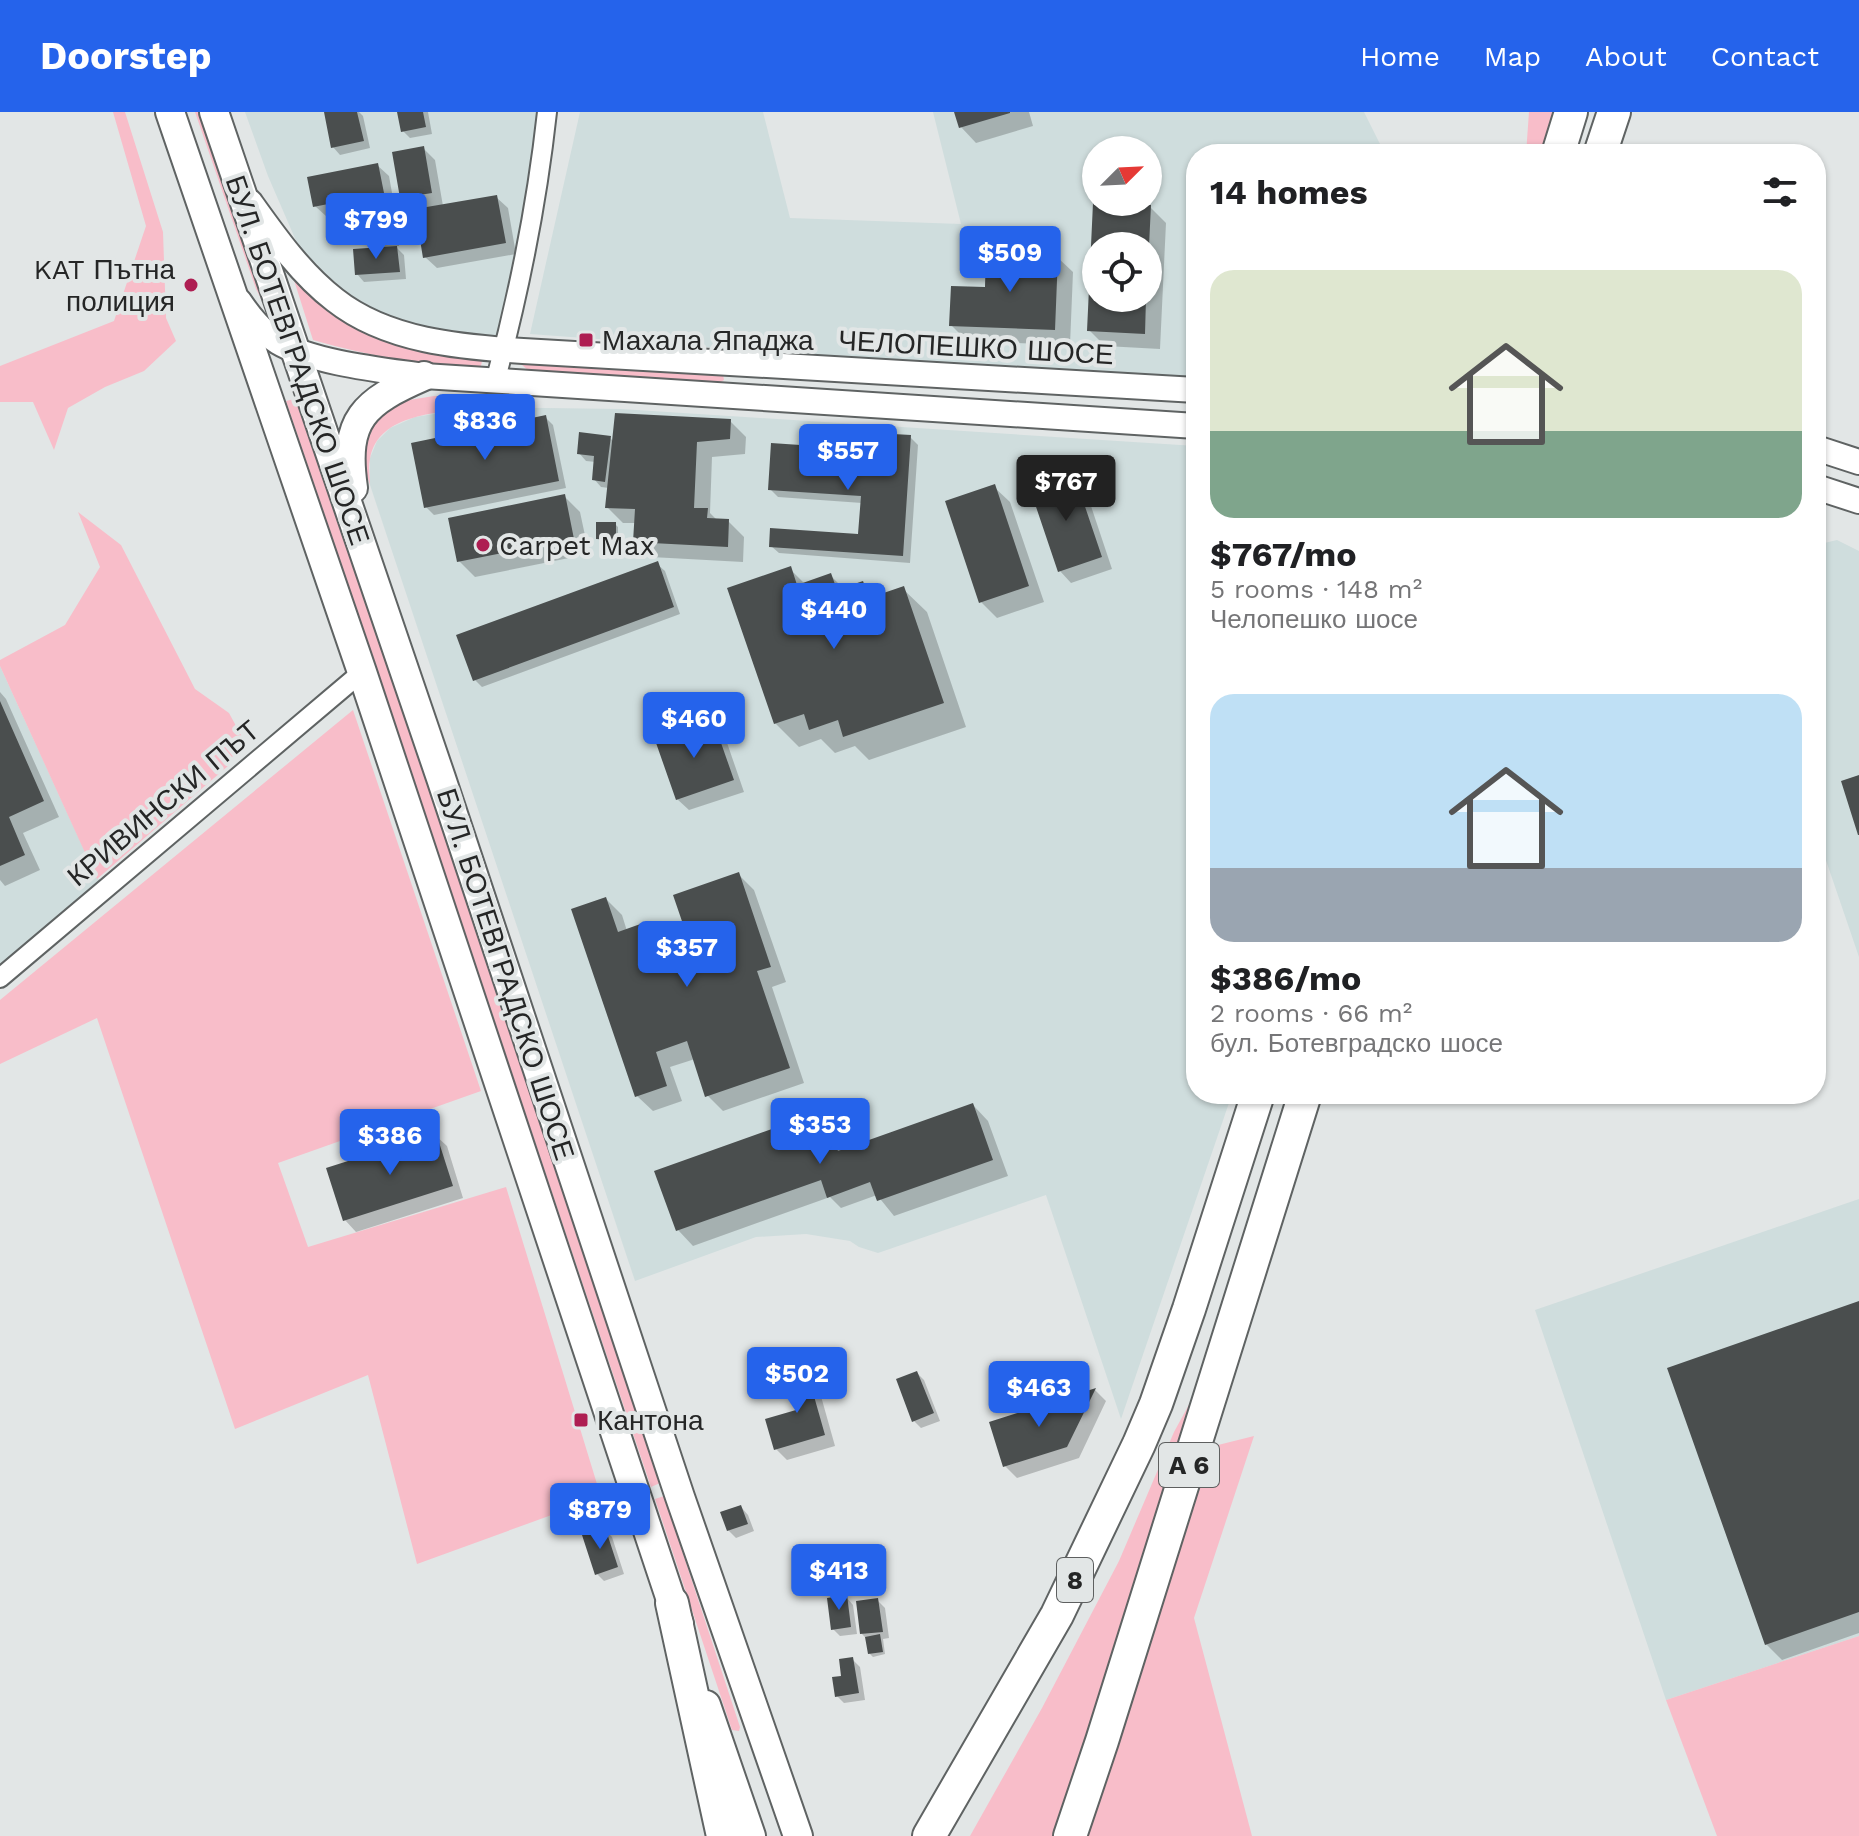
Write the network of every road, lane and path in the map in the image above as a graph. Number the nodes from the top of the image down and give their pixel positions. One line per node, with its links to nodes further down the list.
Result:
1 (170, 112): 9 (main road, БУЛ. БОТЕВГРАДСКО ШОСЕ)
2 (214, 112): 8 (main road, БУЛ. БОТЕВГРАДСКО ШОСЕ)
3 (547, 112): 11 (street)
4 (1571, 112): 6 (highway)
5 (1614, 112): 7 (highway)
6 (1561, 144)
7 (1603, 144)
8 (239, 188): 10 (main road, БУЛ. БОТЕВГРАДСКО ШОСЕ); 11 (main road, ЧЕЛОПЕШКО ШОСЕ)
9 (229, 287): 10 (main road); 21 (main road, БУЛ. БОТЕВГРАДСКО ШОСЕ)
10 (294, 350): 12 (main road); 20 (main road, БУЛ. БОТЕВГРАДСКО ШОСЕ)
11 (504, 350): 13 (street); 14 (main road, ЧЕЛОПЕШКО ШОСЕ)
12 (424, 376): 13 (main road); 20 (main road)
13 (495, 382): 15 (main road)
14 (1186, 389)
15 (1186, 425)
16 (1826, 451): 17 (main road)
17 (1859, 462)
18 (1826, 490): 19 (main road)
19 (1859, 501)
20 (360, 540): 29 (main road, БУЛ. БОТЕВГРАДСКО ШОСЕ)
21 (362, 672): 22 (street, КРИВИНСКИ ПЪТ); 26 (main road, БУЛ. БОТЕВГРАДСКО ШОСЕ)
22 (0, 978)
23 (1255, 1104): 30 (highway, 8)
24 (1270, 1104): 31 (highway, A 6)
25 (1302, 1104): 32 (highway, A 6)
26 (672, 1603): 27 (highway); 28 (main road, БУЛ. БОТЕВГРАДСКО ШОСЕ)
27 (723, 1836)
28 (751, 1836)
29 (798, 1836)
30 (929, 1836)
31 (951, 1836)
32 (1070, 1836)

